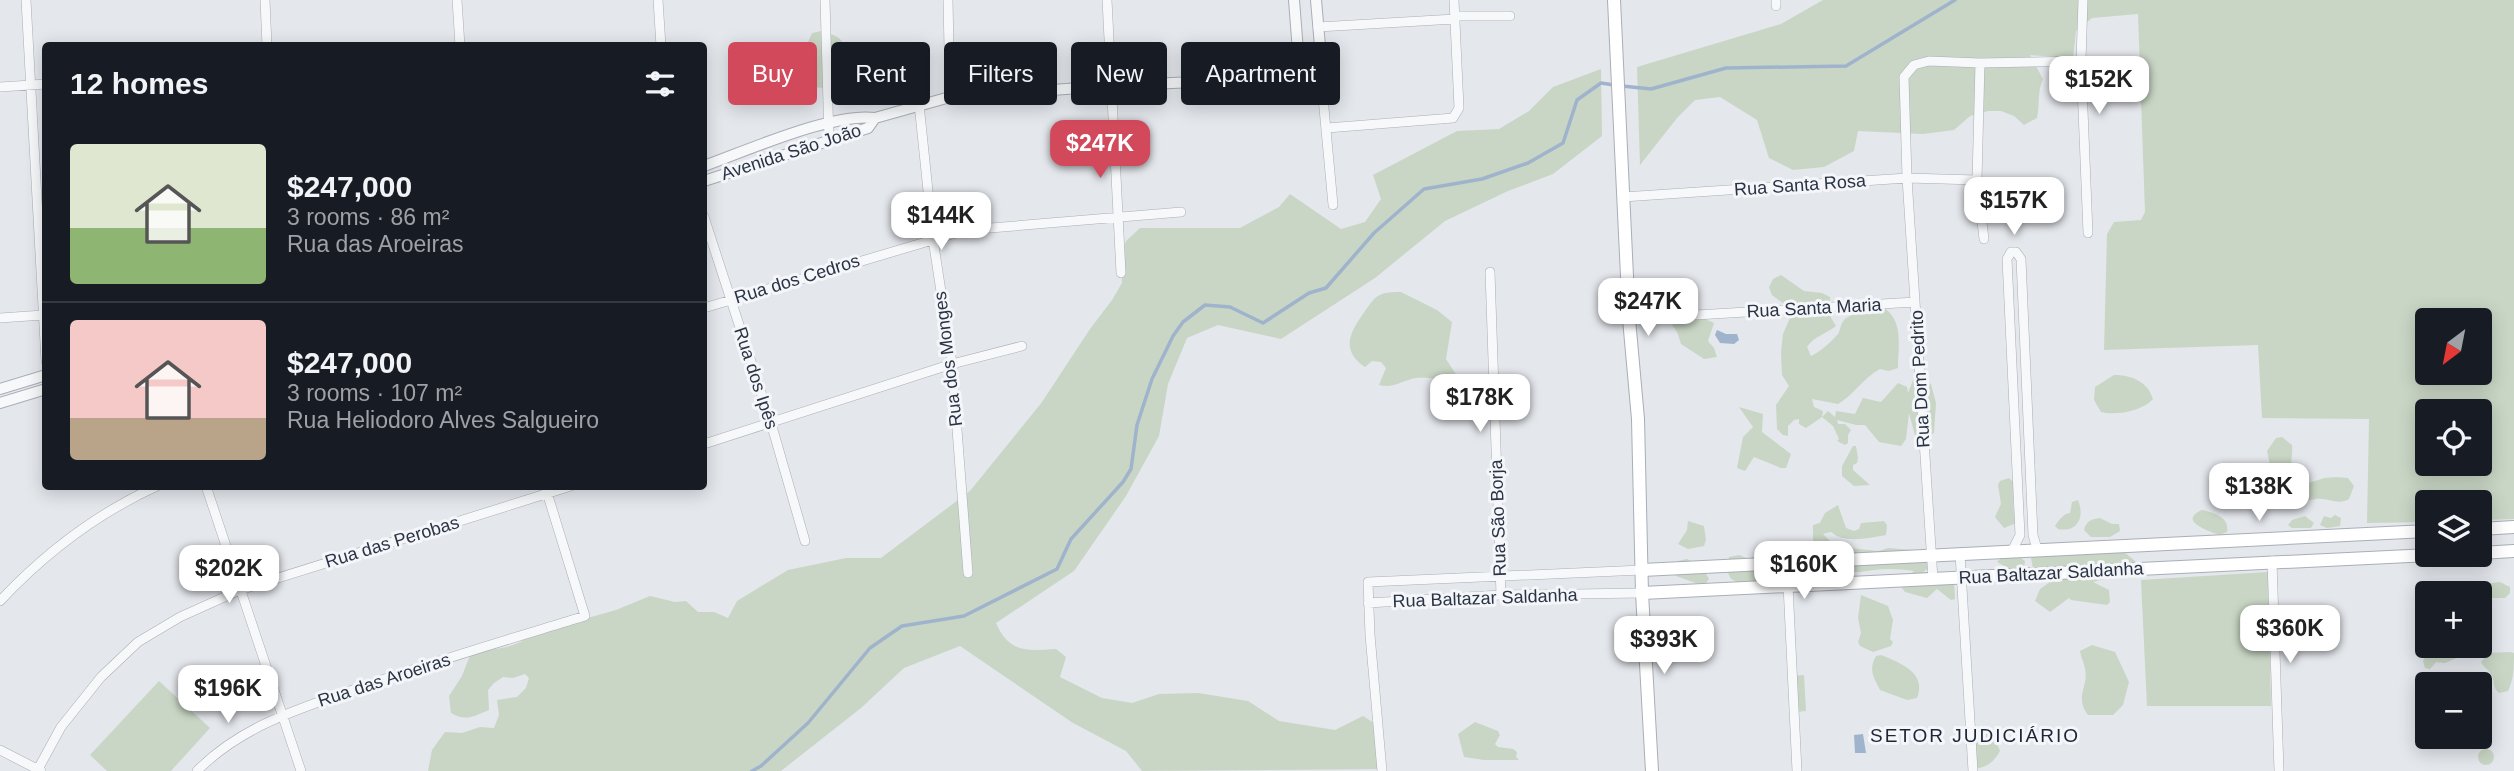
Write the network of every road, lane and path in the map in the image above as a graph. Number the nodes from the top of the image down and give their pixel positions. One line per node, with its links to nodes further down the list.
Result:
1 (26, 0): 26 (street)
2 (265, 0): 16 (street)
3 (457, 0): 17 (street)
4 (658, 0): 18 (street)
5 (825, 0): 33 (street)
6 (948, 0): 19 (street)
7 (1107, 0): 20 (street)
8 (1294, 0): 21 (street)
9 (1316, 0): 15 (street)
10 (1454, 0): 14 (street)
11 (1614, 0): 40 (main road)
12 (2083, 0): 23 (street)
13 (1510, 16): 14 (street)
14 (1455, 18): 15 (street); 34 (street)
15 (1318, 27): 22 (street)
16 (267, 42)
17 (460, 42)
18 (661, 42)
19 (949, 42)
20 (1108, 42)
21 (1297, 42)
22 (1319, 42)
23 (2081, 61): 24 (street); 46 (street)
24 (1980, 63): 37 (street, Rua Dom Pedrito); 39 (street)
25 (42, 84): 26 (street)
26 (31, 85): 27 (street); 44 (street)
27 (0, 86)
28 (916, 105): 32 (street, Avenida São João)
29 (919, 105): 47 (street, Rua dos Monges)
30 (1111, 105): 43 (street)
31 (1324, 105): 34 (street)
32 (875, 118): 33 (street, Avenida São João); 35 (street, Avenida São João)
33 (829, 122): 35 (street); 36 (street, Avenida São João)
34 (1327, 128): 41 (street)
35 (829, 139): 38 (street, Avenida São João)
36 (707, 165)
37 (1907, 178): 39 (street, Rua Santa Rosa); 40 (street, Rua Santa Rosa); 52 (street, Rua Dom Pedrito)
38 (707, 180)
39 (1977, 180): 48 (street)
40 (1623, 197): 56 (main road)
41 (1333, 205)
42 (1181, 212): 43 (street, Rua dos Cedros)
43 (1118, 217): 47 (street, Rua dos Cedros); 50 (street)
44 (42, 223)
45 (707, 226): 51 (street, Rua dos Ipês)
46 (2088, 233)
47 (933, 239): 51 (street, Rua dos Cedros); 58 (street, Rua dos Monges)
48 (1984, 239)
49 (1490, 272): 86 (street, Rua São Borja)
50 (1121, 273)
51 (730, 299): 53 (street, Rua dos Cedros); 65 (street, Rua dos Ipês)
52 (1915, 302): 56 (street, Rua Santa Maria); 80 (street, Rua Dom Pedrito)
53 (707, 307)
54 (42, 315): 55 (street)
55 (0, 318)
56 (1629, 319): 84 (main road)
57 (1022, 346): 58 (street)
58 (952, 364): 65 (street); 85 (street, Rua dos Monges)
59 (42, 376): 62 (street)
60 (2014, 386): 61 (street); 61 (street); 76 (street)
61 (2027, 386): 75 (street)
62 (0, 389)
63 (42, 389): 64 (street)
64 (0, 403)
65 (771, 423): 66 (street); 73 (street, Rua dos Ipês)
66 (707, 443)
67 (150, 490): 93 (street)
68 (207, 490): 90 (street)
69 (547, 490): 90 (street, Rua das Perobas); 95 (street, Rua das Aroeiras)
70 (2514, 527): 71 (main road)
71 (2492, 528)
72 (2415, 532): 74 (main road, Rua Baltazar Saldanha)
73 (805, 541)
74 (2201, 542): 75 (main road, Rua Baltazar Saldanha); 83 (main road)
75 (2037, 549): 76 (main road, Rua Baltazar Saldanha)
76 (2012, 551): 79 (main road, Rua Baltazar Saldanha)
77 (2514, 551): 78 (main road)
78 (2492, 552)
79 (1959, 554): 80 (main road, Rua Baltazar Saldanha); 87 (street)
80 (1930, 555): 84 (main road, Rua Baltazar Saldanha); 88 (street, Rua Dom Pedrito)
81 (2415, 556): 82 (main road, Rua Baltazar Saldanha)
82 (2272, 561): 83 (main road, Rua Baltazar Saldanha); 104 (street)
83 (2199, 566): 87 (main road, Rua Baltazar Saldanha)
84 (1642, 570): 86 (street, Rua Baltazar Saldanha); 91 (main road)
85 (968, 573)
86 (1500, 578): 92 (street, Rua São Borja); 94 (street, Rua Baltazar Saldanha)
87 (1963, 578): 88 (main road, Rua Baltazar Saldanha); 103 (street)
88 (1933, 579): 89 (main road, Rua Baltazar Saldanha)
89 (1788, 585): 91 (main road, Rua Baltazar Saldanha); 102 (street)
90 (240, 590): 95 (street); 97 (street, Rua das Perobas)
91 (1643, 593): 92 (street, Rua Baltazar Saldanha); 101 (main road)
92 (1501, 595): 94 (street, Rua Baltazar Saldanha)
93 (0, 601)
94 (1368, 603): 100 (street)
95 (283, 714): 98 (street, Rua das Aroeiras); 99 (street)
96 (0, 750): 97 (street)
97 (39, 770)
98 (197, 771)
99 (301, 771)
100 (1382, 771)
101 (1652, 771)
102 (1797, 771)
103 (1973, 771)
104 (2279, 771)

